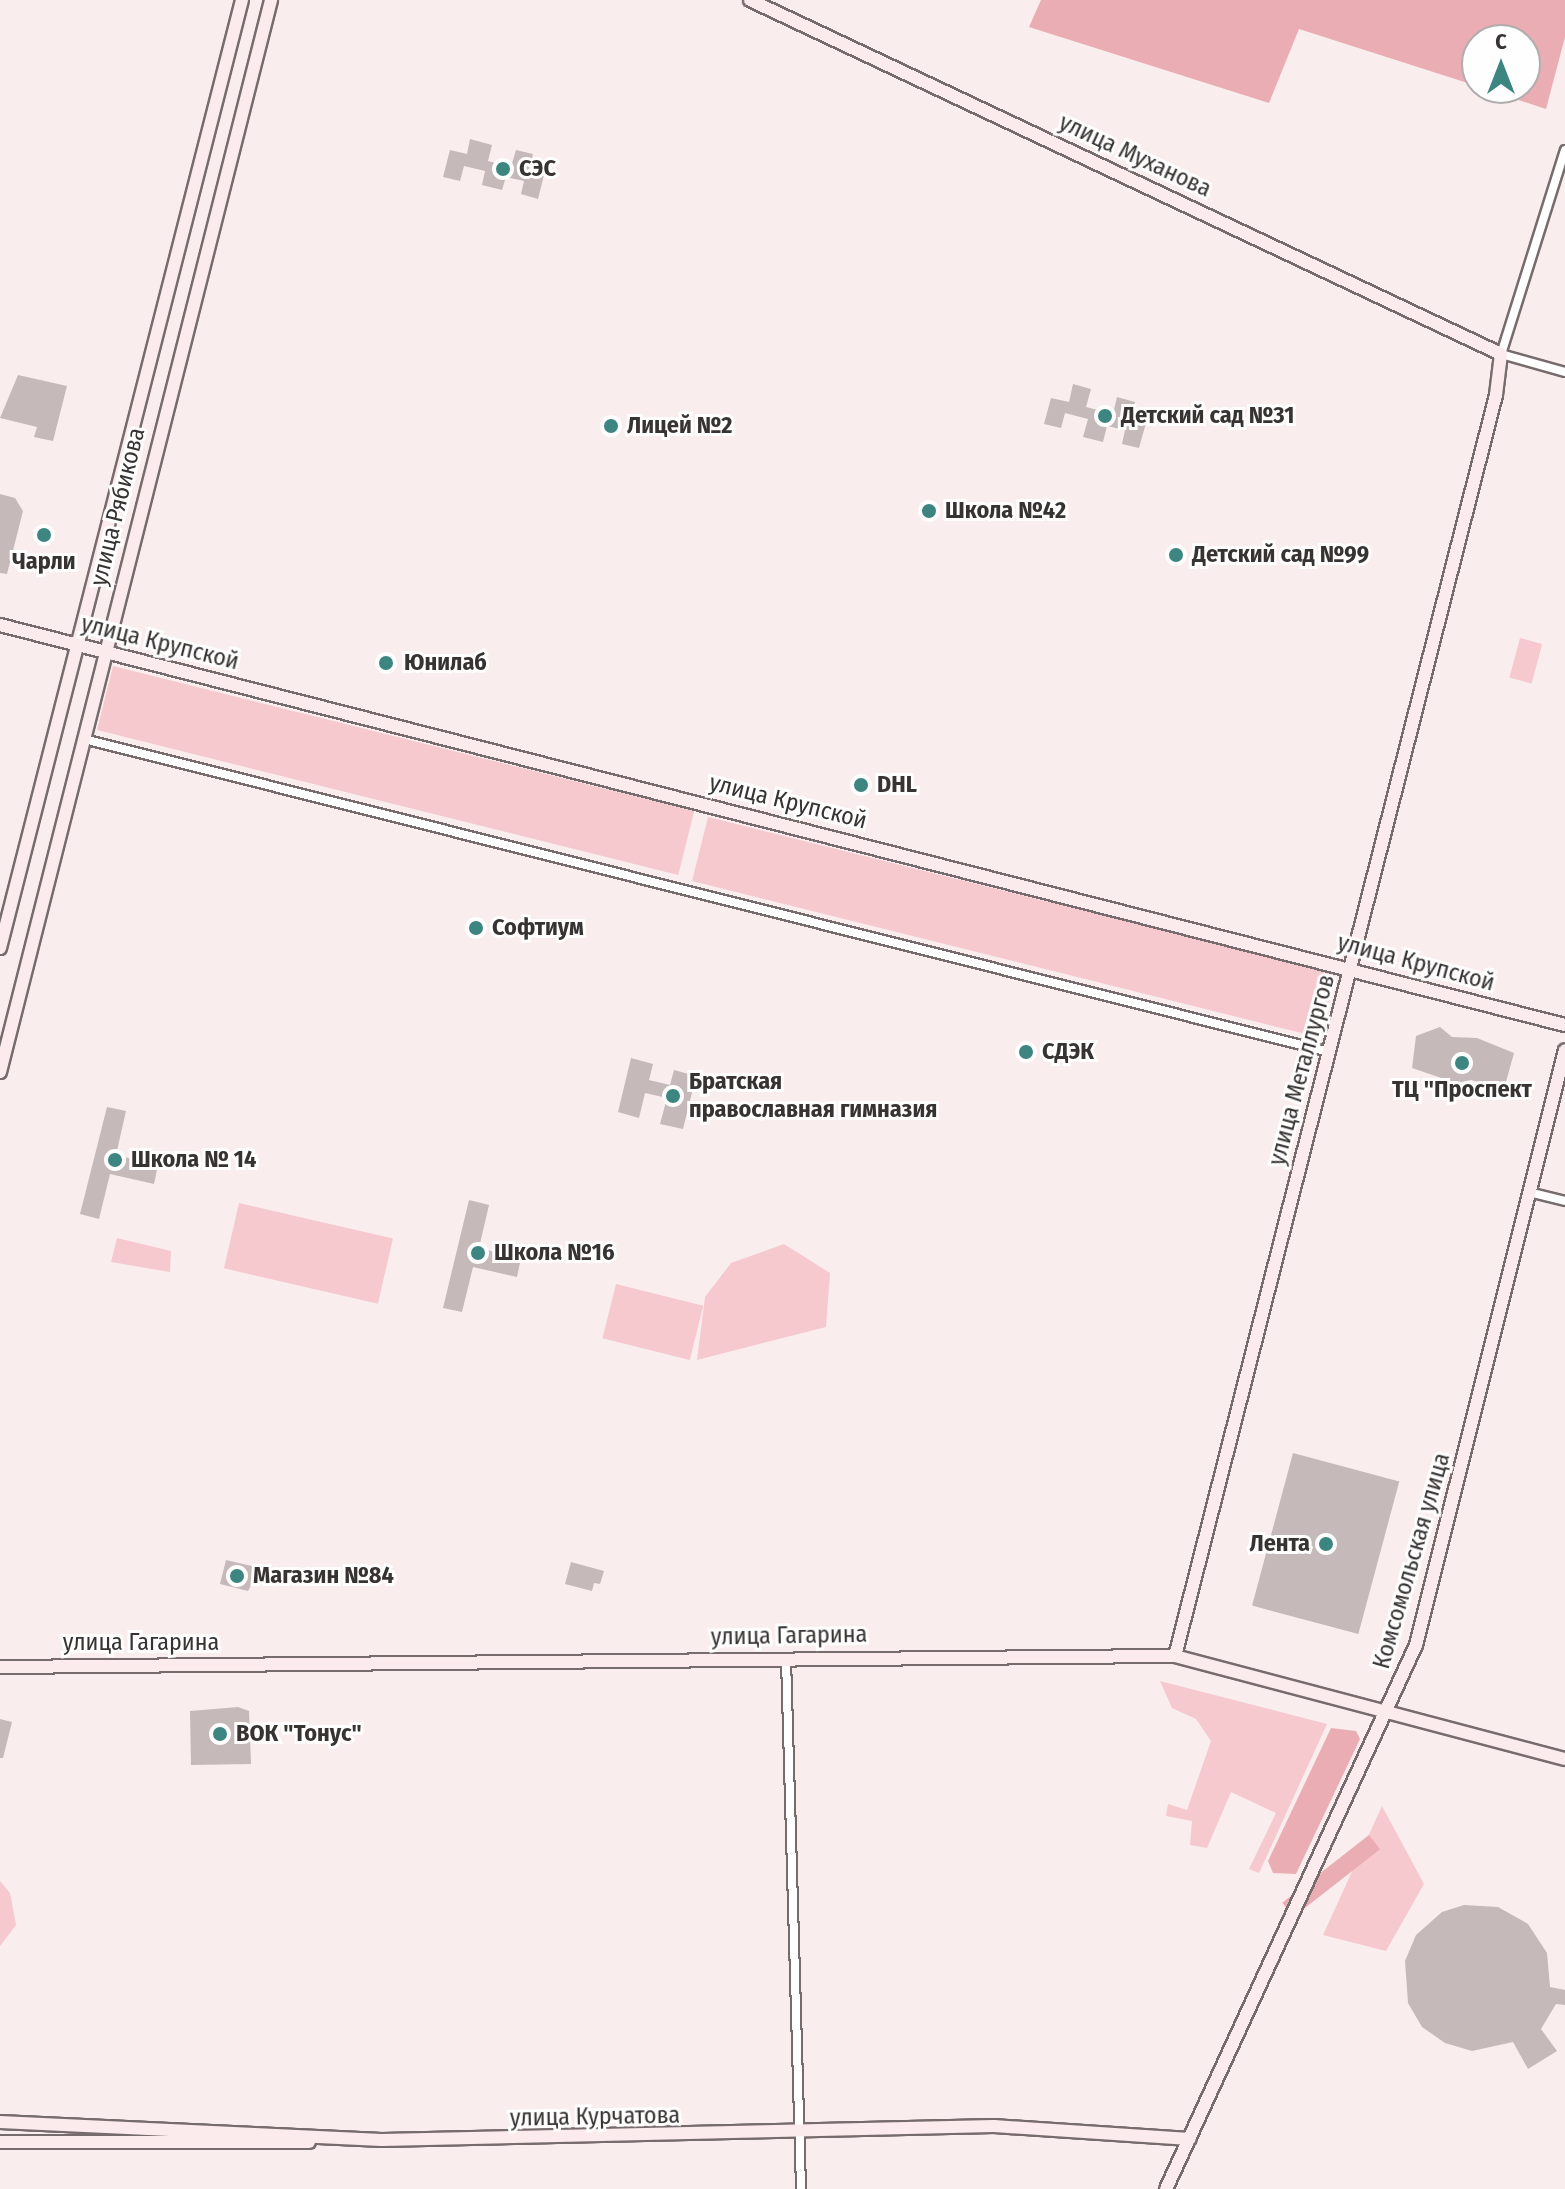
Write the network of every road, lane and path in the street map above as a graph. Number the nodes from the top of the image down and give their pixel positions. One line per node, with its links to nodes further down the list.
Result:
1 (242, 0): 8 (street, улица Рябикова)
2 (271, 0): 9 (street, улица Рябикова)
3 (750, 0): 5 (street, улица Муханова)
4 (1565, 150): 5 (street)
5 (1501, 354): 6 (street); 12 (street, улица Металлургов)
6 (1565, 372)
7 (0, 625): 8 (street, улица Крупской)
8 (78, 645): 9 (street, улица Крупской); 11 (street, улица Рябикова)
9 (104, 652): 10 (street, улица Рябикова); 12 (street, улица Крупской)
10 (84, 739): 15 (street); 16 (street, улица Рябикова)
11 (0, 948)
12 (1352, 968): 13 (street, улица Крупской); 15 (street, улица Металлургов)
13 (1565, 1025)
14 (1565, 1050): 17 (street, Комсомольская улица)
15 (1329, 1052): 19 (street, улица Металлургов)
16 (0, 1072)
17 (1533, 1193): 18 (street); 22 (street, Комсомольская улица)
18 (1565, 1201)
19 (1175, 1656): 20 (street, улица Гагарина); 22 (street, улица Гагарина)
20 (786, 1657): 21 (street, улица Гагарина); 26 (street)
21 (0, 1667)
22 (1390, 1711): 23 (street, улица Гагарина); 27 (street, Комсомольская улица)
23 (1565, 1759)
24 (0, 2122): 25 (street, улица Курчатова)
25 (32, 2122): 28 (street, улица Курчатова); 30 (street)
26 (795, 2134): 27 (street, улица Курчатова); 28 (street, улица Курчатова); 31 (street)
27 (1190, 2139): 32 (street, Комсомольская улица)
28 (382, 2140): 30 (street)
29 (0, 2142): 30 (street)
30 (32, 2142)
31 (801, 2189)
32 (1166, 2189)

